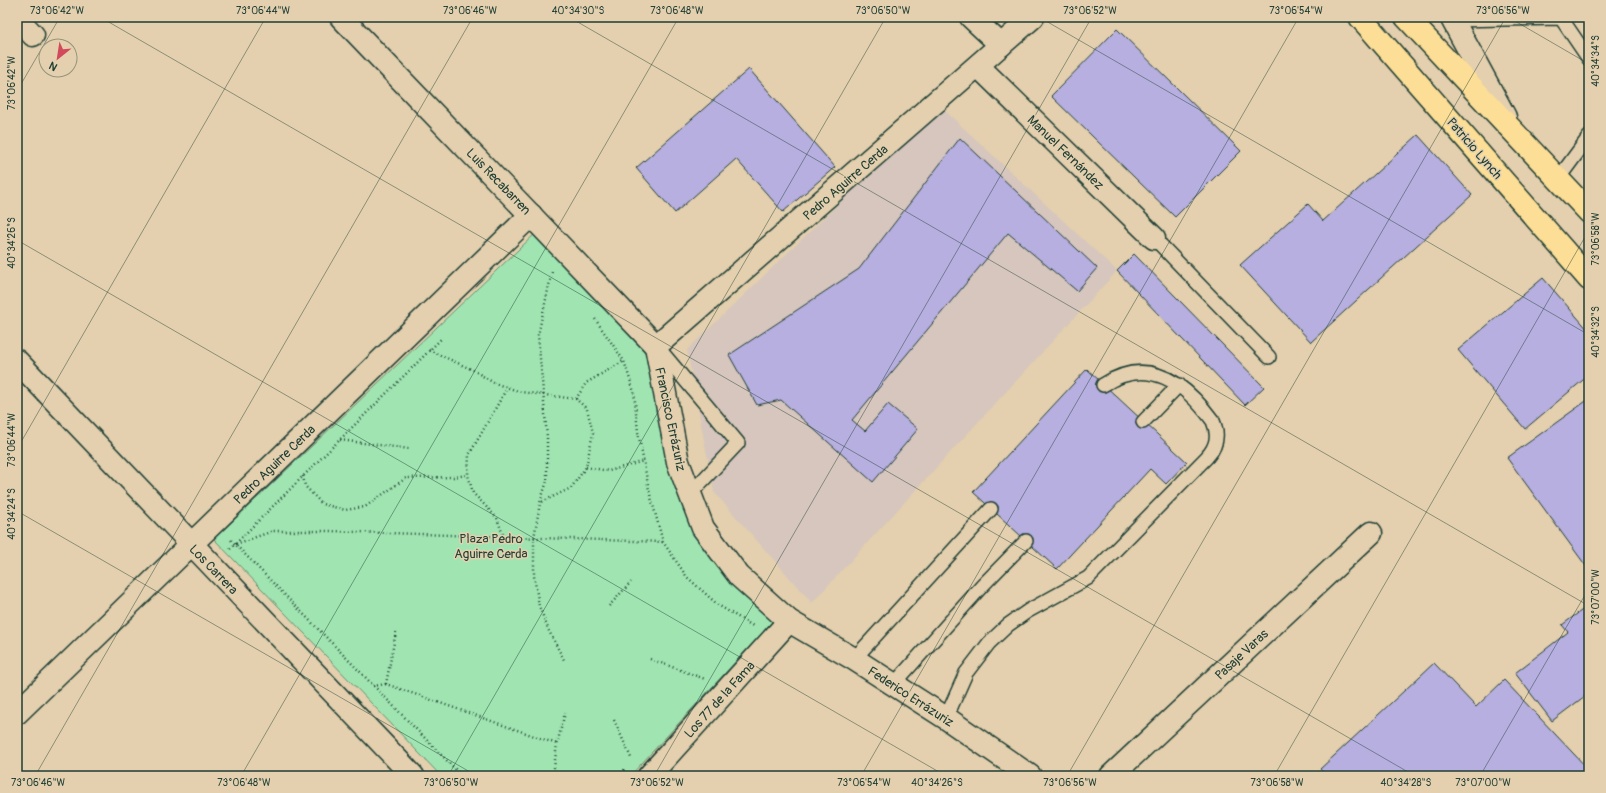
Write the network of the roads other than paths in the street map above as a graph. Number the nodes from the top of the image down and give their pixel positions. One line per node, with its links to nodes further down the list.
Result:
1 (341, 17): 18 (street, Luis Recabarren)
2 (971, 17): 11 (street)
3 (1033, 17): 11 (street, Pedro Aguirre Cerda)
4 (1360, 17): 20 (main road, Patricio Lynch)
5 (1406, 17): 14 (main road)
6 (17, 18): 10 (street)
7 (1514, 18): 8 (lane); 9 (lane)
8 (1562, 18): 12 (lane)
9 (1452, 19): 14 (street)
10 (33, 35)
11 (1001, 45): 13 (street, Pedro Aguirre Cerda)
12 (1589, 59)
13 (978, 66): 19 (street, Manuel Fernández); 21 (street, Pedro Aguirre Cerda)
14 (1511, 129): 16 (main road)
15 (1589, 137): 16 (lane)
16 (1558, 179): 17 (main road)
17 (1589, 212)
18 (531, 215): 21 (street, Luis Recabarren); 31 (street, Pedro Aguirre Cerda)
19 (1154, 238): 22 (lane)
20 (1589, 279)
21 (656, 346): 27 (street, Francisco Errázuriz); 27 (lane)
22 (1269, 357)
23 (17, 360): 31 (street, Los Carrera)
24 (1103, 385): 25 (lane)
25 (1179, 385): 26 (lane); 36 (lane)
26 (1144, 422)
27 (690, 494): 32 (street, Francisco Errázuriz)
28 (990, 509): 33 (lane)
29 (1371, 533): 40 (street, Pasaje Varas)
30 (1026, 541): 34 (lane)
31 (191, 544): 35 (street, Pedro Aguirre Cerda); 37 (street, Los Carrera)
32 (790, 621): 33 (street, Federico Errázuriz); 38 (street, Los 77 de la Fama)
33 (854, 658): 34 (street, Federico Errázuriz)
34 (894, 684): 36 (street, Federico Errázuriz)
35 (17, 713)
36 (946, 718): 39 (street, Federico Errázuriz)
37 (413, 776)
38 (649, 776)
39 (1030, 776)
40 (1111, 776)

